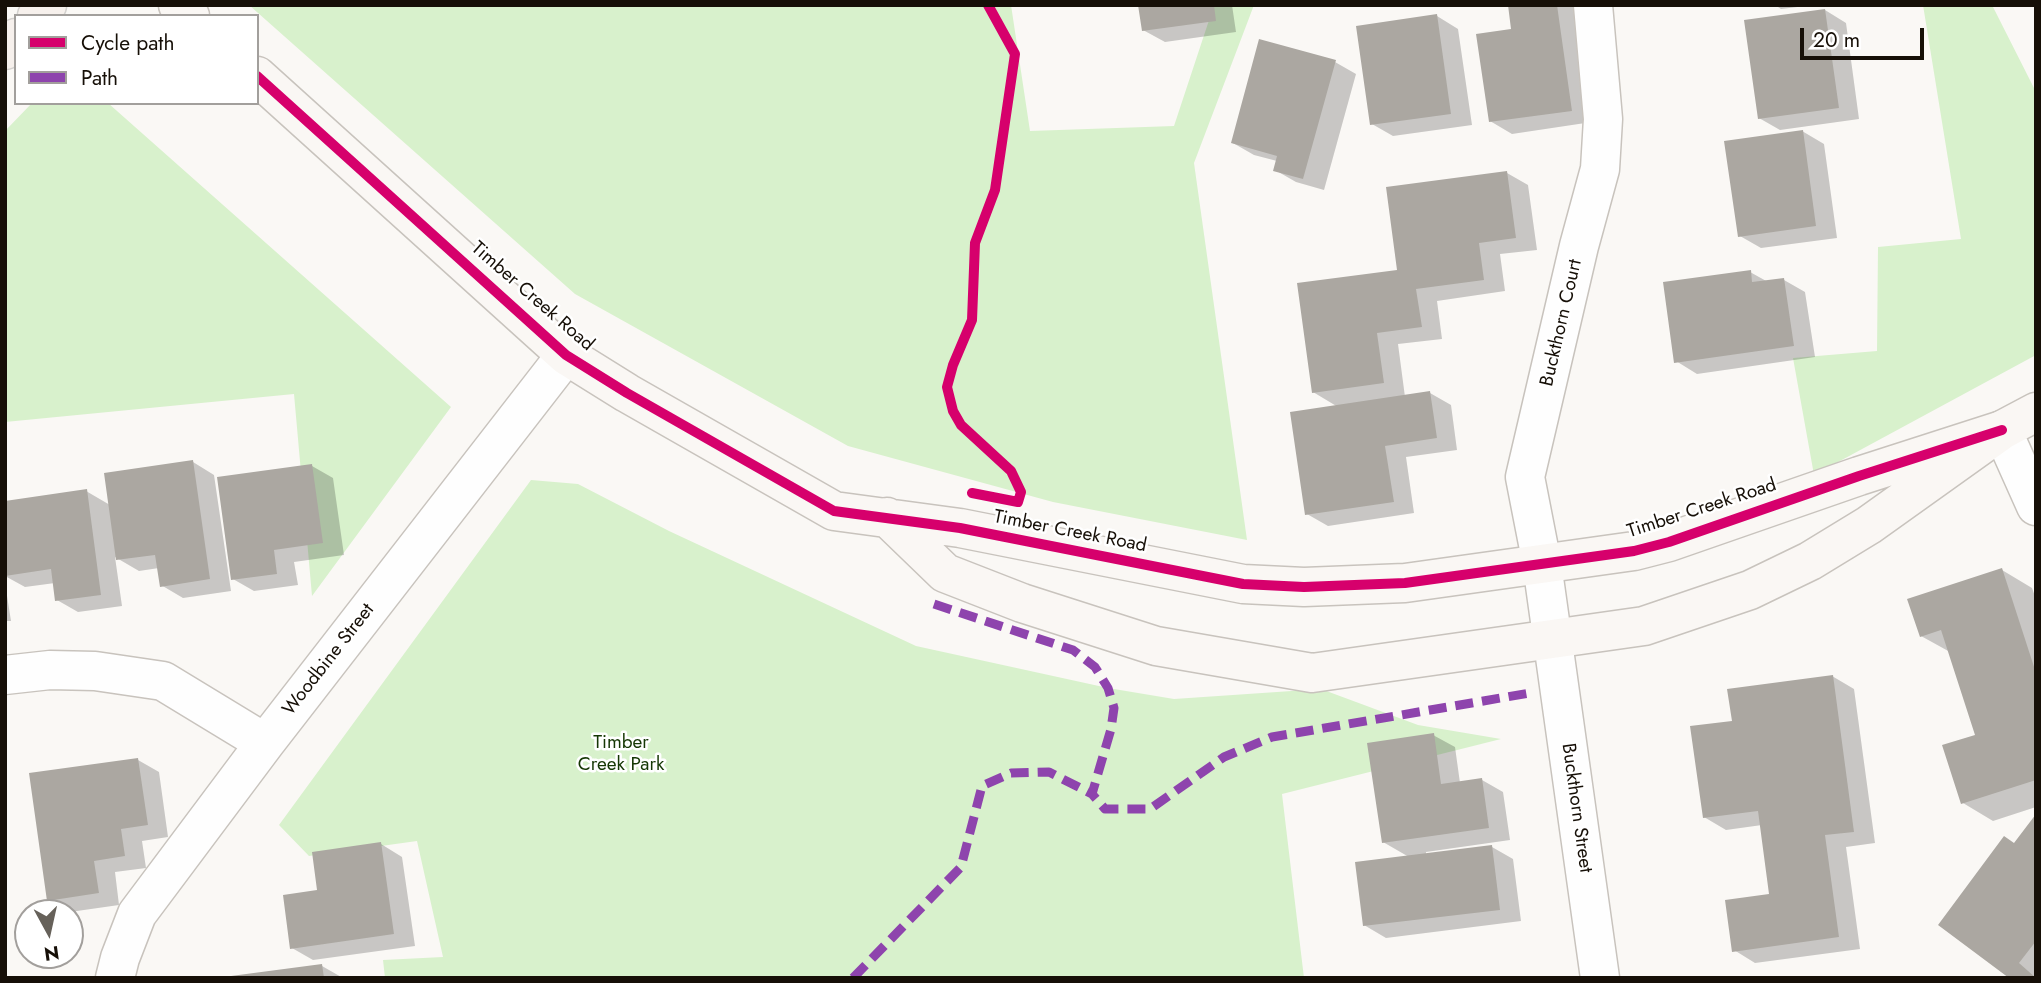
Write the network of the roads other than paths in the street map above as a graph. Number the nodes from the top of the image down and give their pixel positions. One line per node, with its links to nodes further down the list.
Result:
1 (1593, 5): 8 (street, Buckthorn Court)
2 (259, 78): 3 (street, Timber Creek Road)
3 (566, 355): 7 (street, Timber Creek Road); 11 (street, Woodbine Street)
4 (2036, 412): 5 (street, Timber Creek Road)
5 (2002, 430): 6 (street); 8 (street, Timber Creek Road); 9 (street, Timber Creek Road)
6 (2036, 506)
7 (887, 517): 8 (street, Timber Creek Road); 9 (street, Timber Creek Road)
8 (1542, 564): 9 (street, Buckthorn Court)
9 (1553, 639): 13 (street, Buckthorn Street)
10 (5, 675): 11 (street)
11 (265, 743): 12 (street, Woodbine Street)
12 (115, 978)
13 (1600, 978)

